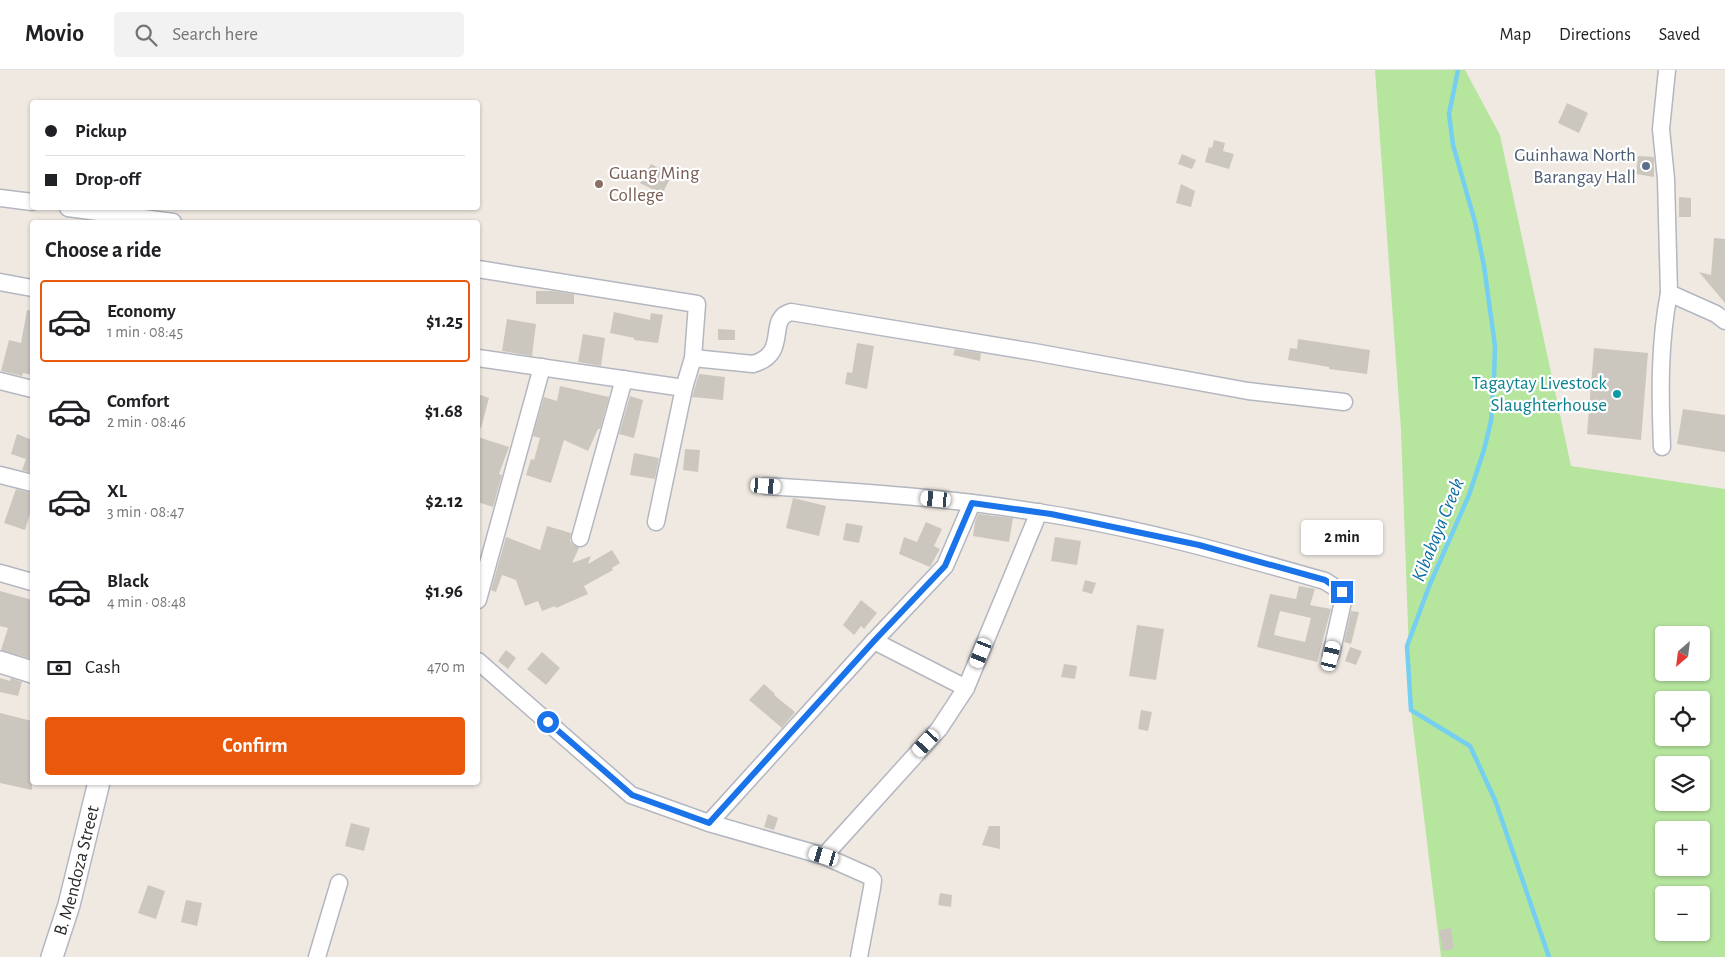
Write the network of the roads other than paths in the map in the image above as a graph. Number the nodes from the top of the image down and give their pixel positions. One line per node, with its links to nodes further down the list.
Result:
1 (1667, 70): 9 (street)
2 (0, 198): 3 (street)
3 (30, 202)
4 (83, 210): 5 (street)
5 (158, 220)
6 (480, 269): 12 (street)
7 (0, 282): 8 (street)
8 (30, 288)
9 (1669, 293): 10 (street); 19 (street)
10 (1725, 321)
11 (480, 358): 13 (street)
12 (693, 358): 17 (street); 18 (street)
13 (542, 367): 14 (street); 29 (street)
14 (624, 379): 17 (street); 26 (street)
15 (0, 381): 16 (street)
16 (30, 388)
17 (684, 388): 25 (street)
18 (1344, 402)
19 (1662, 447)
20 (0, 475): 21 (street)
21 (30, 482)
22 (766, 486): 23 (street)
23 (972, 503): 24 (street); 30 (street)
24 (1039, 512): 31 (street); 35 (street)
25 (656, 522)
26 (580, 538)
27 (0, 573): 28 (street)
28 (30, 581)
29 (480, 593)
30 (874, 641): 35 (street); 37 (street)
31 (1331, 656)
32 (0, 662): 34 (street)
33 (480, 663): 37 (street)
34 (30, 671)
35 (966, 688): 38 (street)
36 (98, 785): 40 (street, B. Mendoza Street)
37 (709, 823): 38 (street)
38 (824, 856): 42 (street)
39 (339, 883): 41 (street)
40 (52, 957)
41 (317, 957)
42 (859, 957)

